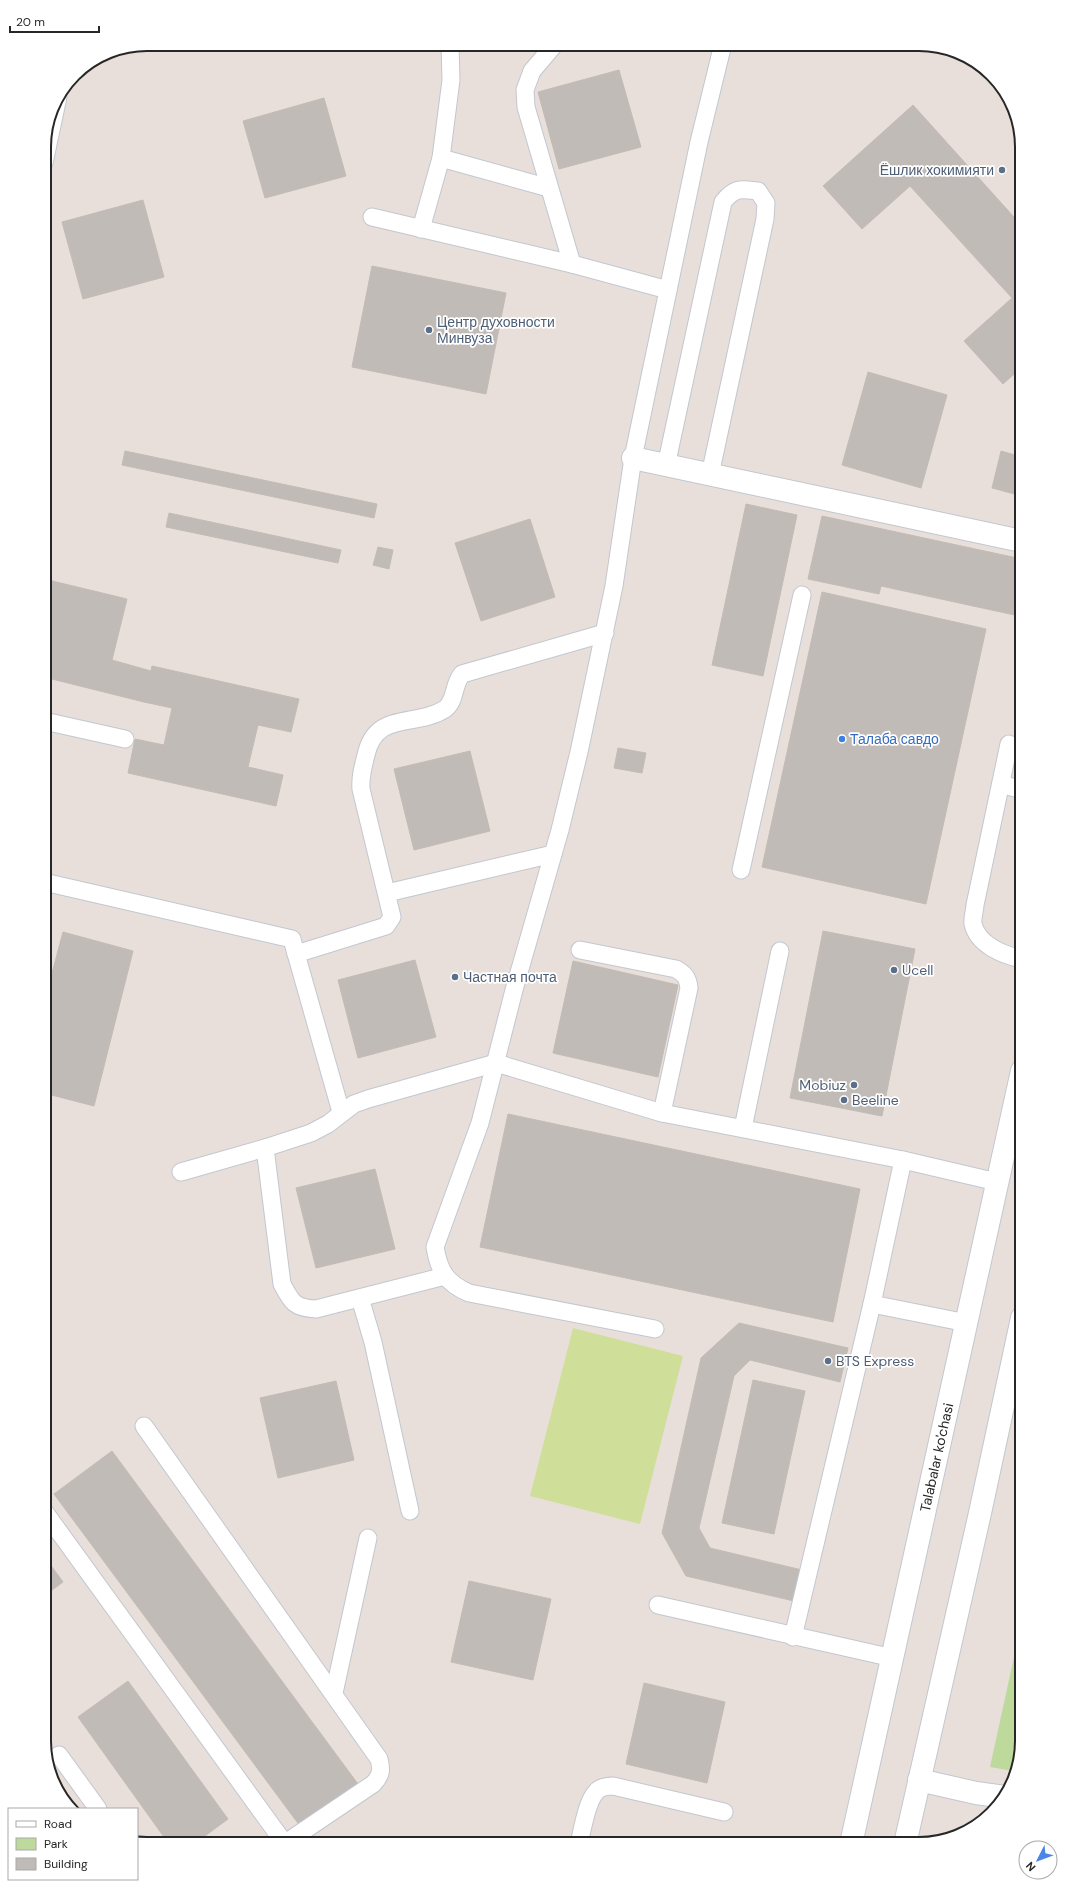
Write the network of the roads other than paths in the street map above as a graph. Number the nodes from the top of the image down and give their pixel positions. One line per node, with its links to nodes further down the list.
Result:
1 (450, 51): 4 (lane)
2 (549, 51): 5 (lane)
3 (721, 51): 9 (lane)
4 (441, 158): 5 (lane); 7 (lane)
5 (549, 188): 8 (lane)
6 (372, 217): 7 (lane)
7 (421, 229): 8 (lane)
8 (572, 264): 9 (lane)
9 (668, 290): 10 (lane)
10 (633, 458): 11 (main road); 15 (lane)
11 (666, 466): 12 (main road); 12 (lane)
12 (710, 475): 13 (main road)
13 (1015, 540)
14 (802, 595): 22 (lane)
15 (605, 633): 21 (lane); 24 (lane)
16 (51, 725): 17 (lane)
17 (125, 739)
18 (1009, 744): 19 (lane)
19 (1002, 784): 20 (lane); 28 (lane)
20 (1015, 788)
21 (553, 854): 24 (lane); 29 (lane)
22 (741, 870)
23 (51, 884): 25 (lane)
24 (387, 893): 25 (lane)
25 (293, 941): 31 (lane)
26 (580, 950): 32 (lane)
27 (780, 951): 33 (lane)
28 (1015, 957)
29 (496, 1063): 31 (lane); 32 (lane); 38 (lane)
30 (1015, 1111): 37 (main road, Talabalar ko'chasi)
31 (341, 1112): 34 (lane)
32 (662, 1113): 33 (lane)
33 (743, 1128): 35 (lane)
34 (265, 1148): 36 (lane); 39 (lane)
35 (903, 1160): 37 (lane); 40 (lane)
36 (181, 1172)
37 (997, 1182): 41 (main road, Talabalar ko'chasi)
38 (445, 1276): 39 (lane); 42 (lane)
39 (360, 1298): 45 (lane)
40 (872, 1304): 41 (lane); 49 (lane)
41 (967, 1323): 50 (main road, Talabalar ko'chasi)
42 (655, 1329)
43 (1015, 1350): 53 (main road)
44 (144, 1426): 51 (lane)
45 (410, 1512)
46 (51, 1521): 57 (lane)
47 (368, 1538): 51 (lane)
48 (658, 1605): 49 (lane)
49 (793, 1637): 50 (lane)
50 (893, 1658): 60 (main road, Talabalar ko'chasi)
51 (334, 1693): 58 (lane)
52 (59, 1755): 55 (lane)
53 (919, 1780): 54 (main road); 61 (main road)
54 (997, 1796)
55 (97, 1808)
56 (724, 1812): 59 (lane)
57 (279, 1837)
58 (294, 1837)
59 (580, 1837)
60 (854, 1837)
61 (907, 1837)

